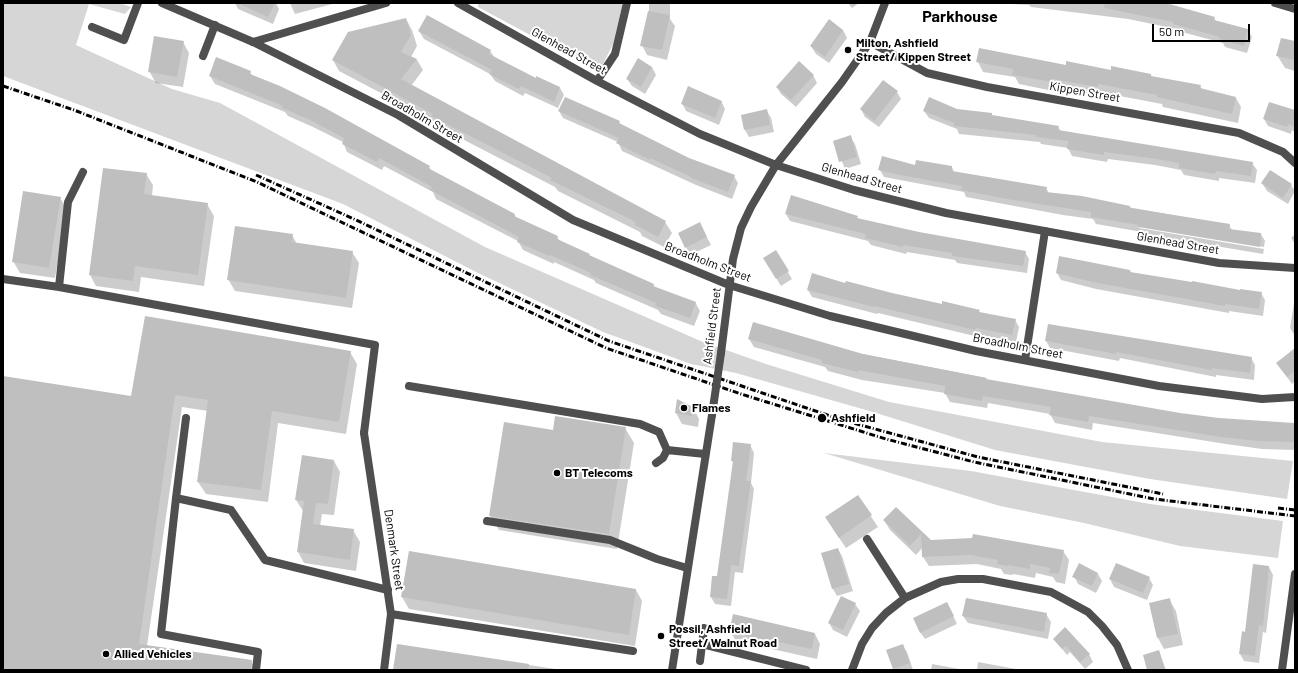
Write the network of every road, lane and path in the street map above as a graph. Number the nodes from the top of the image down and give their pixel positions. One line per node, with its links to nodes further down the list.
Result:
1 (138, 3): 10 (street)
2 (162, 3): 9 (street, Broadholm Street)
3 (386, 3): 11 (street)
4 (458, 3): 14 (street, Glenhead Street)
5 (626, 3): 14 (street)
6 (885, 3): 12 (street, Ashfield Street)
7 (1275, 3): 8 (street)
8 (1295, 8)
9 (215, 25): 11 (street, Broadholm Street); 13 (street)
10 (92, 27)
11 (253, 42): 21 (street, Broadholm Street)
12 (870, 42): 15 (street, Kippen Street); 16 (street, Ashfield Street)
13 (204, 56)
14 (597, 81): 16 (street, Glenhead Street)
15 (1295, 163)
16 (776, 165): 18 (street, Glenhead Street); 21 (street, Ashfield Street)
17 (83, 172): 22 (street)
18 (1045, 231): 19 (street, Glenhead Street); 23 (street)
19 (1295, 268)
20 (3, 280): 22 (street)
21 (729, 285): 23 (street, Broadholm Street); 28 (street, Ashfield Street, bridge)
22 (59, 287): 35 (street, Denmark Street)
23 (1025, 360): 25 (street, Broadholm Street)
24 (409, 386): 27 (street)
25 (1295, 397)
26 (186, 418): 30 (street)
27 (667, 450): 28 (street); 29 (street)
28 (704, 454): 33 (street, Ashfield Street)
29 (656, 463)
30 (176, 498): 35 (street); 42 (street)
31 (487, 520): 33 (street)
32 (867, 540): 36 (street)
33 (687, 568): 44 (street, Ashfield Street)
34 (1295, 574): 48 (street)
35 (388, 590): 37 (street, Denmark Street)
36 (905, 598): 46 (street); 47 (street)
37 (391, 614): 40 (street); 43 (street, Denmark Street)
38 (704, 628): 39 (street)
39 (702, 644): 41 (street); 45 (street)
40 (633, 650)
41 (700, 661)
42 (256, 670)
43 (384, 670)
44 (672, 670)
45 (806, 670)
46 (852, 670)
47 (1128, 670)
48 (1282, 670)

